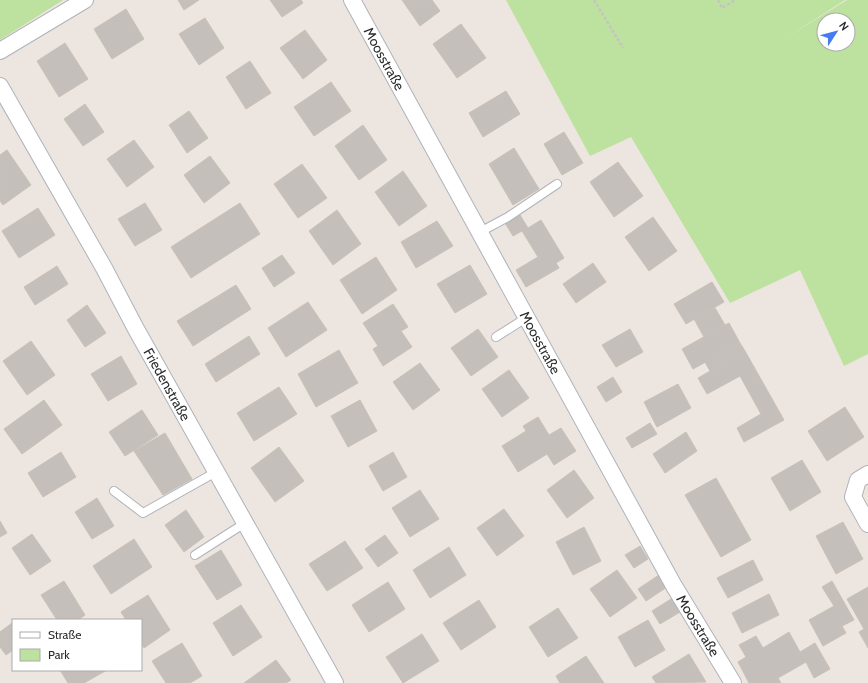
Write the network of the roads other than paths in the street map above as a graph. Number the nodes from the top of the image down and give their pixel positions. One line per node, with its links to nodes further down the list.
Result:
1 (85, 0): 3 (street)
2 (352, 0): 6 (street, Moosstraße)
3 (0, 51)
4 (0, 86): 9 (street, Friedenstraße)
5 (557, 184): 6 (lane)
6 (480, 232): 7 (street, Moosstraße)
7 (526, 318): 8 (lane); 16 (street, Moosstraße)
8 (496, 337)
9 (216, 472): 11 (lane); 12 (street, Friedenstraße)
10 (868, 474): 13 (street)
11 (114, 491)
12 (245, 523): 14 (lane); 15 (street, Friedenstraße)
13 (868, 524)
14 (195, 555)
15 (334, 683)
16 (733, 683)

